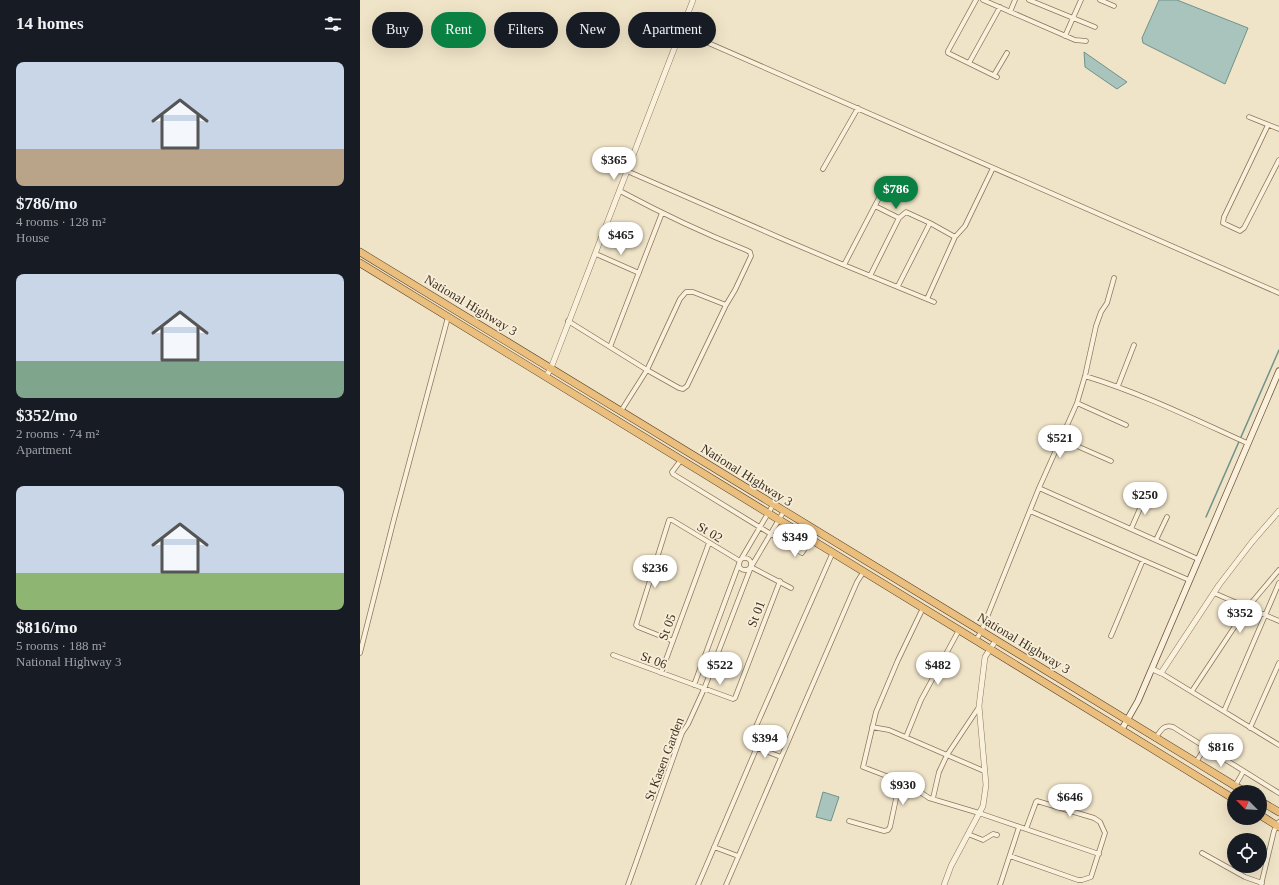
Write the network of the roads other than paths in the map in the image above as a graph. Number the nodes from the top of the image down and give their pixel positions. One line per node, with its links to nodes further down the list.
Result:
1 (693, 0): 10 (street)
2 (976, 0): 19 (street)
3 (983, 0): 9 (street)
4 (1015, 0): 11 (street)
5 (1029, 0): 12 (street)
6 (1081, 0): 12 (street)
7 (1100, 0): 8 (street)
8 (1114, 6)
9 (1000, 8): 11 (street); 19 (street)
10 (688, 12)
11 (1010, 12): 14 (street)
12 (1073, 18): 13 (street); 14 (street)
13 (1095, 27)
14 (1065, 36): 15 (street)
15 (1086, 41)
16 (716, 46): 20 (street)
17 (675, 48): 27 (street)
18 (1007, 53): 19 (street)
19 (969, 63)
20 (858, 108): 25 (street); 26 (street)
21 (1250, 117): 22 (street)
22 (1268, 125): 23 (street); 24 (street)
23 (1279, 129)
24 (1279, 160)
25 (993, 168): 34 (street); 43 (street)
26 (823, 169)
27 (628, 170): 28 (street); 38 (street)
28 (620, 191): 31 (street); 36 (street)
29 (881, 194): 30 (street)
30 (875, 206): 32 (street); 38 (street)
31 (662, 213): 39 (street); 46 (street)
32 (900, 218): 33 (street); 40 (street)
33 (930, 223): 34 (street); 42 (street)
34 (955, 237): 44 (street)
35 (360, 252): 51 (highway, National Highway 3)
36 (596, 254): 39 (street); 48 (street)
37 (360, 263): 47 (highway, National Highway 3)
38 (844, 265): 40 (street)
39 (639, 273): 50 (street)
40 (870, 276): 42 (street)
41 (1114, 278): 54 (street)
42 (898, 286): 44 (street)
43 (1279, 293)
44 (926, 299): 45 (street)
45 (934, 302)
46 (726, 305): 52 (street); 52 (street)
47 (448, 317): 55 (highway, National Highway 3); 102 (street)
48 (568, 321): 50 (street); 51 (street)
49 (1134, 345): 56 (street)
50 (610, 347): 52 (street)
51 (551, 368): 55 (street); 58 (highway, National Highway 3)
52 (647, 370): 58 (street)
53 (1279, 371): 61 (main road)
54 (1085, 376): 56 (street); 57 (street)
55 (546, 377): 62 (highway, National Highway 3)
56 (1118, 386): 61 (street)
57 (1077, 403): 59 (street); 60 (street)
58 (621, 411): 66 (highway, National Highway 3)
59 (1126, 425)
60 (1061, 439): 63 (street); 64 (street)
61 (1245, 442): 80 (main road)
62 (681, 460): 70 (highway, National Highway 3); 73 (street)
63 (1110, 461)
64 (1039, 488): 68 (street); 74 (street)
65 (1145, 497): 74 (street)
66 (773, 505): 67 (highway, National Highway 3); 70 (street)
67 (784, 511): 72 (street, St Kasen Garden); 96 (highway, National Highway 3)
68 (1030, 511): 81 (street); 96 (street)
69 (1279, 511): 90 (street)
70 (768, 513): 72 (highway, National Highway 3); 73 (street)
71 (1167, 517): 77 (street)
72 (779, 519): 75 (street, St Kasen Garden); 76 (highway, National Highway 3)
73 (760, 528): 75 (street); 82 (street)
74 (1131, 529): 77 (street)
75 (770, 534): 76 (street); 83 (street, St Kasen Garden)
76 (811, 539): 79 (highway, National Highway 3)
77 (1156, 540): 80 (street)
78 (709, 543): 82 (street, St 02); 100 (street, St 05); 100 (street, St 02)
79 (833, 552): 85 (highway, National Highway 3); 121 (street)
80 (1198, 559): 86 (main road)
81 (1143, 560): 86 (street); 97 (street)
82 (740, 561): 83 (street); 83 (street); 108 (street)
83 (751, 567): 87 (street); 109 (street, St Kasen Garden)
84 (1279, 570): 92 (street)
85 (864, 571): 91 (highway, National Highway 3); 124 (street)
86 (1189, 580): 105 (main road)
87 (780, 581): 89 (street); 111 (street, St 01)
88 (1279, 583): 93 (street)
89 (791, 588)
90 (1214, 593): 92 (street); 107 (street)
91 (923, 608): 95 (highway, National Highway 3); 115 (street)
92 (1247, 608): 93 (street); 110 (street)
93 (1265, 615): 94 (street); 113 (street)
94 (1279, 621)
95 (959, 629): 98 (highway, National Highway 3); 118 (street)
96 (981, 632): 98 (street); 99 (highway, National Highway 3)
97 (1111, 636)
98 (976, 640): 101 (highway, National Highway 3)
99 (996, 640): 101 (street); 114 (highway, National Highway 3)
100 (672, 641): 106 (street, St 05)
101 (990, 649): 112 (street); 117 (highway, National Highway 3)
102 (360, 653)
103 (613, 655): 106 (street, St 06)
104 (1279, 663): 116 (street)
105 (1152, 669): 107 (street); 114 (main road)
106 (661, 673): 108 (street, St 06)
107 (1161, 673): 110 (street)
108 (694, 685): 109 (street, St 06)
109 (704, 689): 111 (street, St 06); 151 (street, St Kasen Garden)
110 (1192, 691): 113 (street)
111 (733, 699)
112 (980, 706): 123 (street); 126 (street)
113 (1224, 711): 116 (street)
114 (1128, 720): 117 (main road); 119 (highway, National Highway 3)
115 (872, 727): 118 (street); 128 (street)
116 (1250, 728): 120 (street)
117 (1122, 729): 132 (highway, National Highway 3)
118 (906, 737): 123 (street)
119 (1156, 737): 122 (street); 125 (highway, National Highway 3)
120 (1279, 745)
121 (757, 747): 124 (street); 144 (street)
122 (1205, 748): 125 (street); 127 (street)
123 (947, 755): 126 (street); 133 (street)
124 (781, 757): 147 (street)
125 (1196, 762): 129 (highway, National Highway 3)
126 (984, 771): 136 (street)
127 (1243, 772): 130 (street); 131 (street)
128 (900, 780): 133 (street); 138 (street)
129 (1233, 785)
130 (1236, 785)
131 (1279, 793)
132 (1227, 795)
133 (932, 798): 136 (street)
134 (1267, 805): 135 (highway)
135 (1278, 811): 139 (street)
136 (979, 813): 140 (street); 142 (street)
137 (1267, 819): 139 (highway)
138 (849, 821)
139 (1276, 824): 150 (street)
140 (1019, 827): 141 (street); 148 (street)
141 (1026, 829): 146 (street); 146 (street)
142 (968, 834): 143 (street); 154 (street)
143 (997, 835)
144 (714, 847): 147 (street); 152 (street)
145 (1202, 853): 150 (street)
146 (1099, 854): 149 (street)
147 (738, 856): 153 (street)
148 (1010, 856): 149 (street); 155 (street)
149 (1082, 880): 156 (street)
150 (1262, 884)
151 (628, 885)
152 (698, 885)
153 (726, 885)
154 (944, 885)
155 (1000, 885)
156 (1080, 885)

